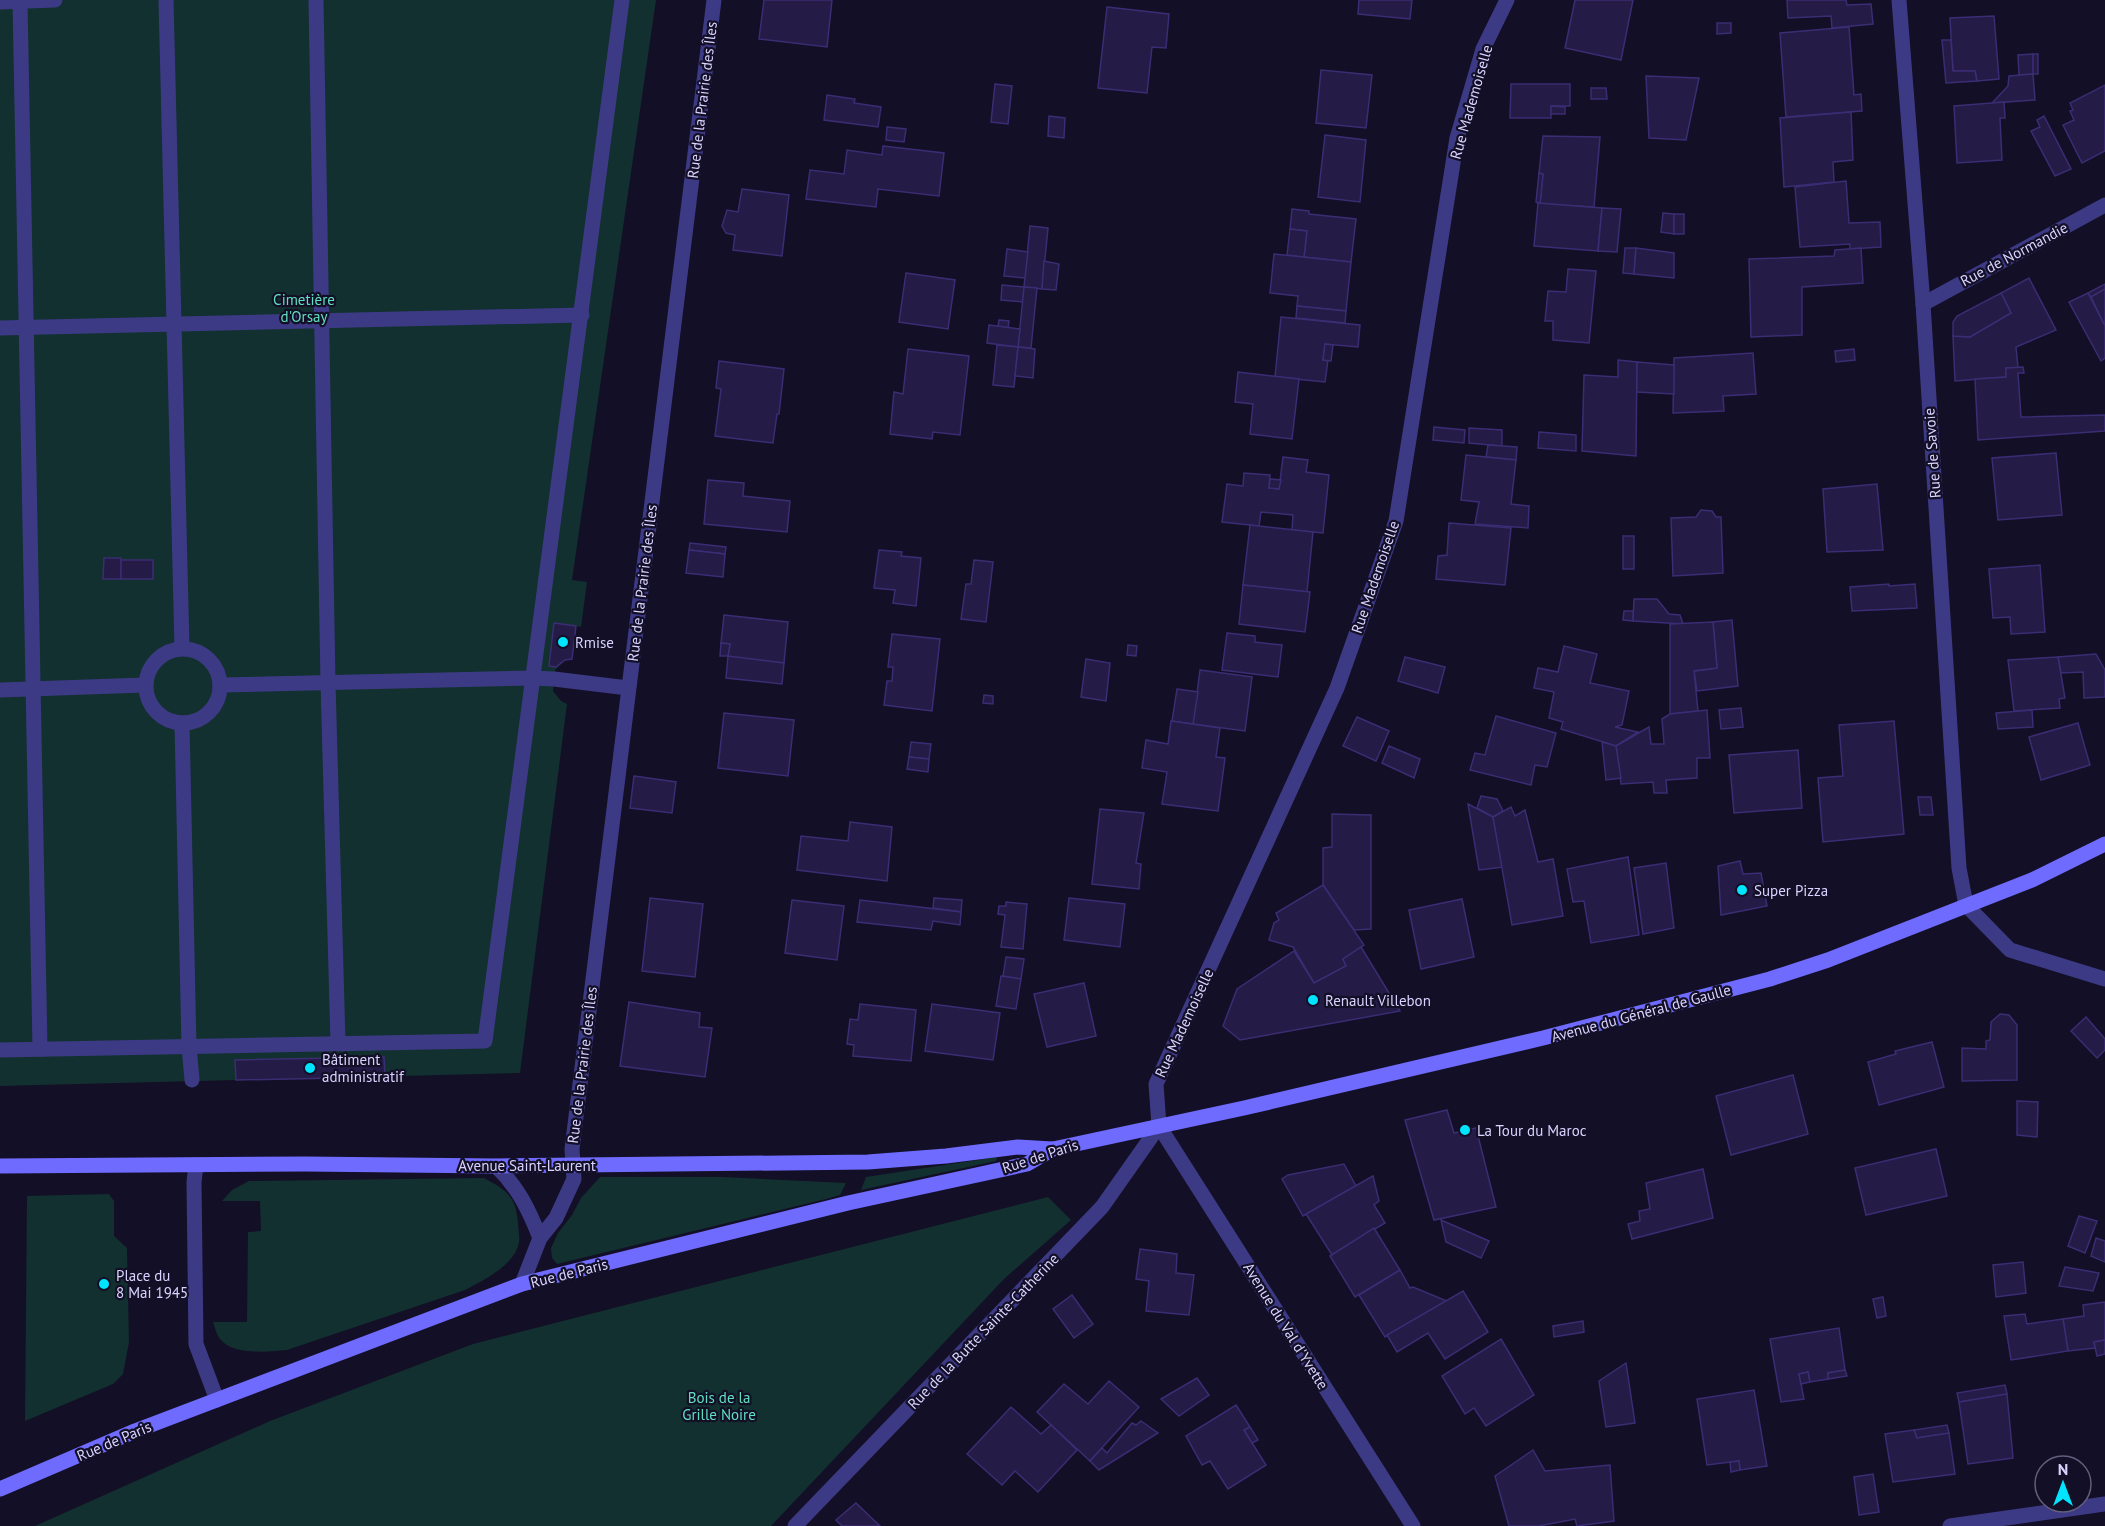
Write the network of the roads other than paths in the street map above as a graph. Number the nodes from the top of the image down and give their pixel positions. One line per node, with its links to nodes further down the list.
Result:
1 (55, 0): 8 (street)
2 (166, 0): 14 (street)
3 (316, 0): 13 (street)
4 (622, 0): 12 (street)
5 (714, 0): 22 (street, Rue de la Prairie des Îles)
6 (1507, 0): 34 (street, Rue Mademoiselle)
7 (1899, 0): 11 (street, Rue de Savoie)
8 (20, 1): 9 (street); 16 (street)
9 (0, 2)
10 (2105, 205): 11 (street, Rue de Normandie)
11 (1923, 304): 27 (street, Rue de Savoie)
12 (582, 315): 13 (street); 18 (street)
13 (321, 321): 14 (street); 19 (street)
14 (173, 323): 16 (street); 17 (street)
15 (0, 328): 16 (street)
16 (27, 328): 23 (street)
17 (182, 648): 20 (street); 21 (street)
18 (533, 678): 19 (street); 22 (street); 29 (street)
19 (328, 683): 21 (street); 29 (street)
20 (145, 685): 23 (street); 25 (street)
21 (220, 685): 25 (street)
22 (628, 688): 37 (street, Rue de la Prairie des Îles)
23 (35, 689): 24 (street); 31 (street)
24 (0, 690)
25 (182, 723): 30 (street)
26 (2105, 844): 27 (main road, Avenue du Général de Gaulle)
27 (1966, 905): 28 (street); 34 (main road, Avenue du Général de Gaulle)
28 (2105, 979)
29 (338, 1043): 30 (street)
30 (189, 1047): 31 (street); 33 (street)
31 (40, 1049): 32 (street)
32 (0, 1050)
33 (192, 1080)
34 (1159, 1126): 35 (main road, Rue de Paris); 45 (street, Rue de la Butte Sainte-Catherine); 46 (street, Avenue du Val d'Yvette)
35 (1053, 1149): 37 (main road, Avenue Saint-Laurent); 41 (main road, Rue de Paris)
36 (196, 1165): 38 (main road, Avenue Saint-Laurent); 39 (main road, Avenue Saint-Laurent); 42 (street)
37 (573, 1165): 39 (main road, Avenue Saint-Laurent); 40 (street, Rue de la Prairie des Îles)
38 (0, 1166)
39 (496, 1166): 40 (street)
40 (540, 1238): 41 (street, Rue de la Prairie des Îles)
41 (522, 1284): 42 (main road, Rue de Paris)
42 (217, 1400): 43 (main road, Rue de Paris)
43 (0, 1489)
44 (2105, 1504): 47 (street)
45 (795, 1526)
46 (1413, 1526)
47 (1950, 1526)

